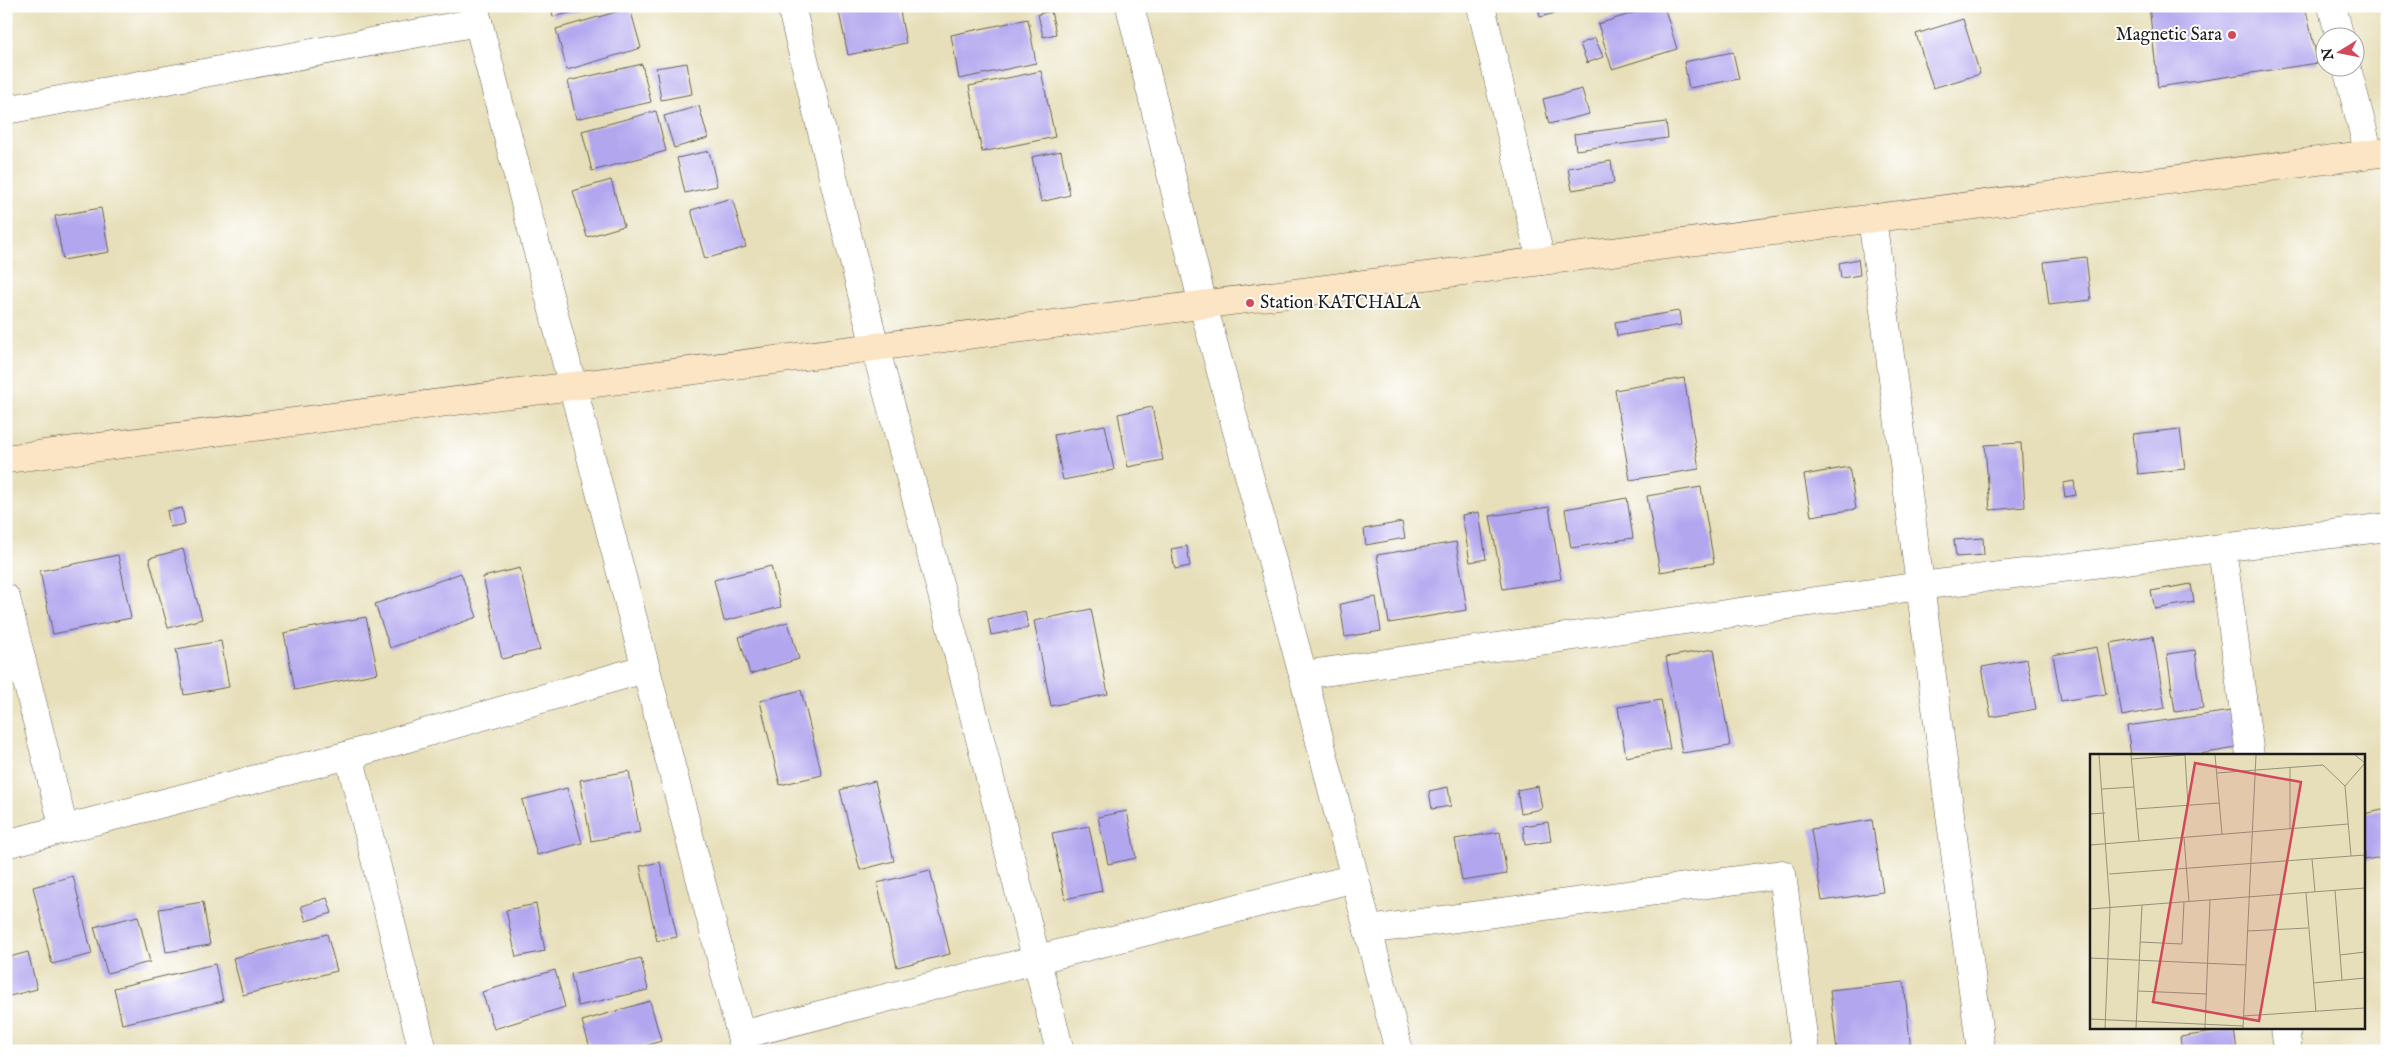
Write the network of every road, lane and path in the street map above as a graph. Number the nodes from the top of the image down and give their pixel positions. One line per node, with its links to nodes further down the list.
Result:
1 (791, 6): 13 (street)
2 (1130, 6): 12 (street)
3 (1481, 6): 11 (street)
4 (2332, 6): 6 (street)
5 (476, 14): 8 (street); 14 (street)
6 (2338, 28)
7 (2351, 78): 9 (street)
8 (6, 110)
9 (2378, 153): 10 (street)
10 (1872, 218): 11 (street); 18 (street)
11 (1542, 261): 12 (street)
12 (1203, 305): 13 (street); 21 (street)
13 (875, 347): 14 (street); 28 (street)
14 (572, 386): 15 (street); 20 (street)
15 (6, 459)
16 (2387, 526): 17 (street)
17 (2222, 549): 18 (street); 22 (street)
18 (1920, 586): 21 (street); 35 (street)
19 (6, 598): 24 (street)
20 (644, 669): 23 (street); 30 (street)
21 (1303, 675): 26 (street)
22 (2250, 754)
23 (349, 755): 24 (street); 31 (street)
24 (64, 828): 25 (street)
25 (6, 844)
26 (1355, 878): 27 (street); 28 (street)
27 (1368, 930): 33 (street); 34 (street)
28 (1036, 959): 30 (street); 32 (street)
29 (2285, 1030): 36 (street)
30 (743, 1043)
31 (422, 1051)
32 (1060, 1051)
33 (1399, 1051)
34 (1804, 1051)
35 (1981, 1051)
36 (2288, 1051)

